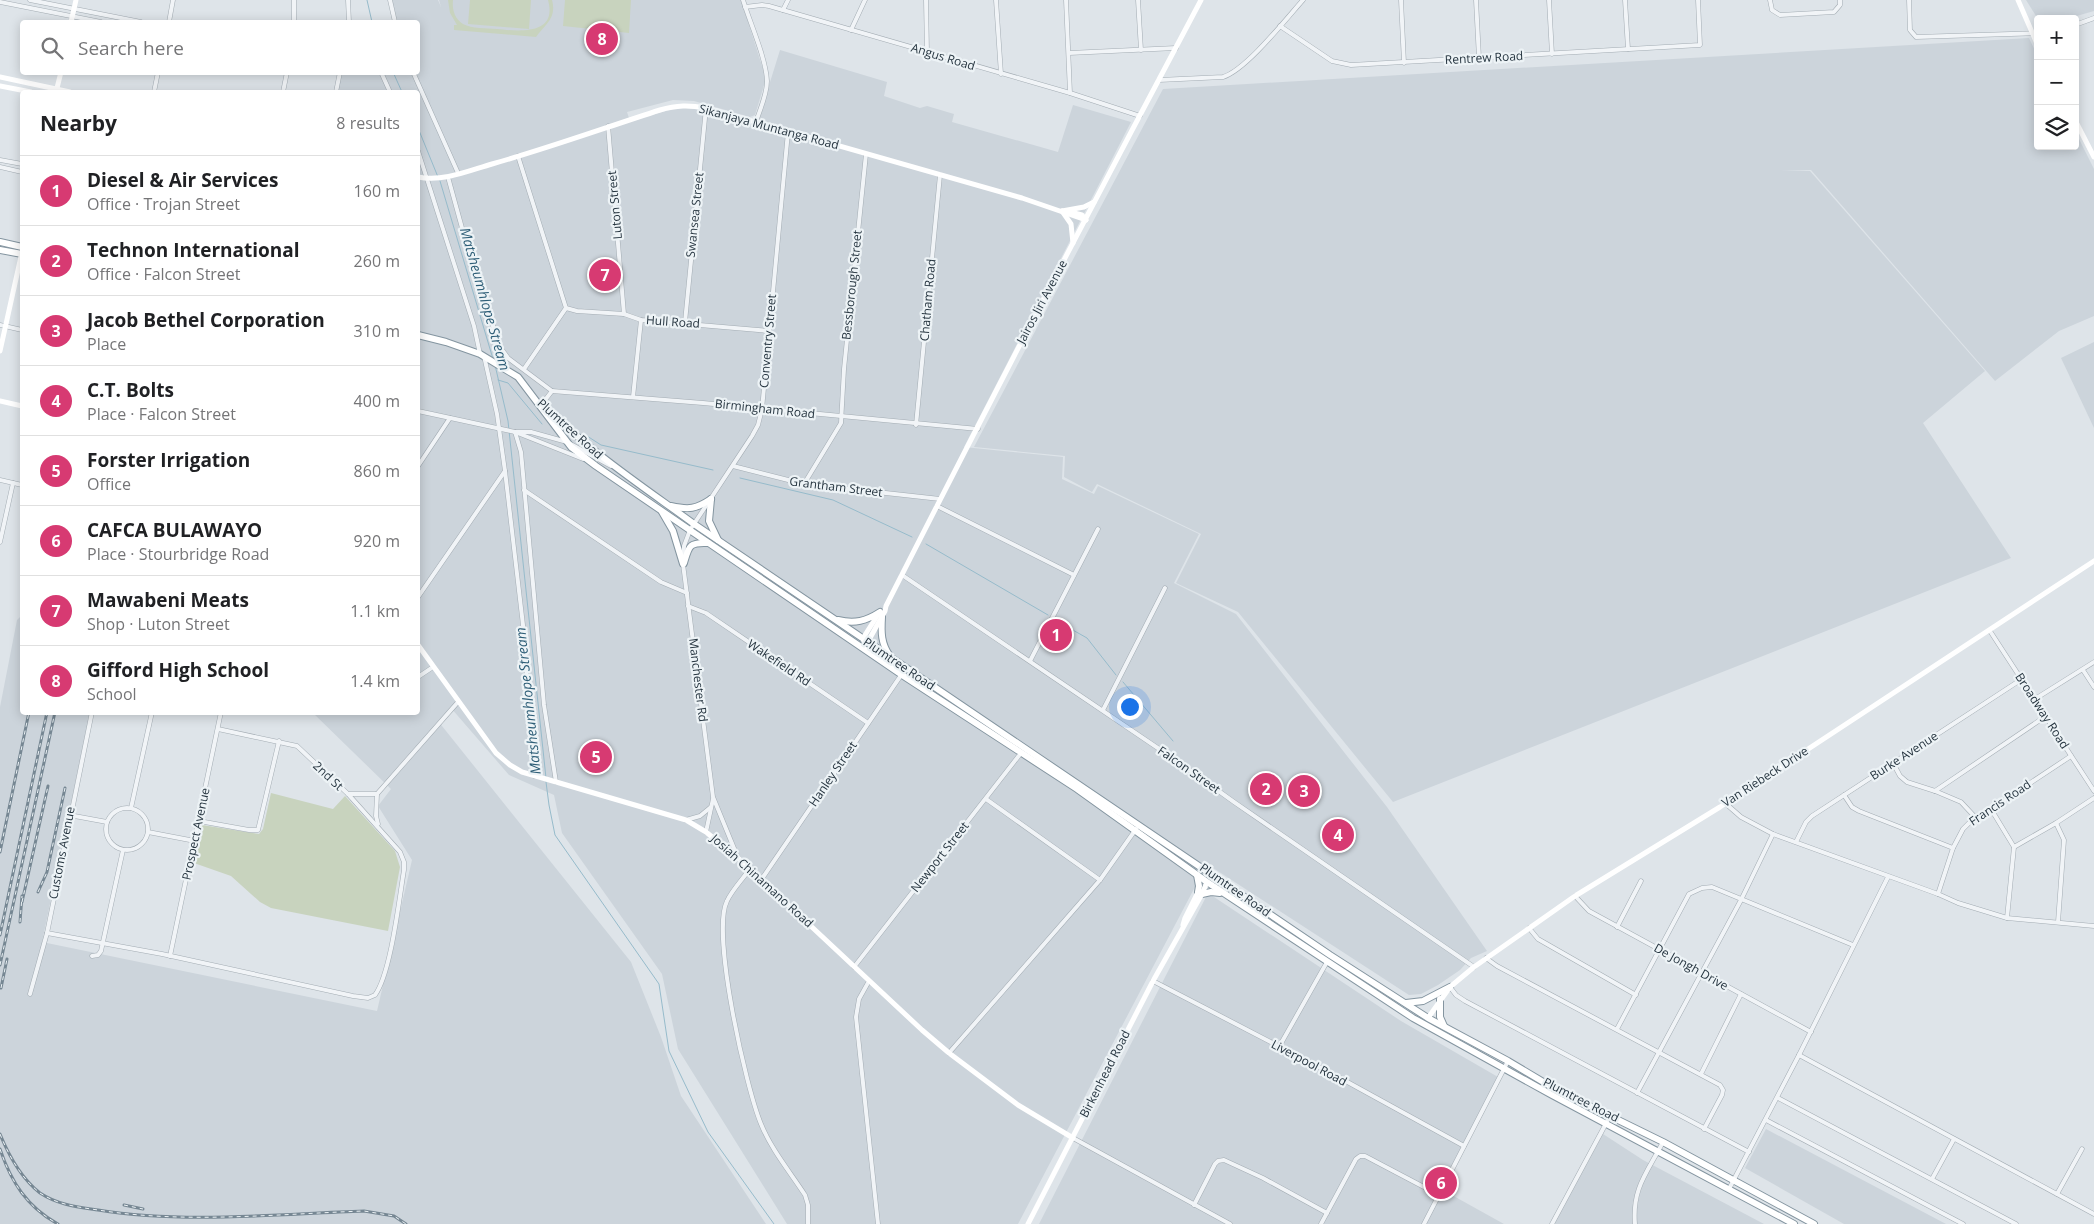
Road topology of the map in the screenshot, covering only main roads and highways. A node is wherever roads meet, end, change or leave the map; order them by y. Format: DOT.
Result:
graph roads {
  1 [pos="0,242"];
  2 [pos="0,250"];
  3 [pos="20,250"];
  4 [pos="20,251"];
  5 [pos="420,336"];
  6 [pos="532,394"];
  7 [pos="668,505"];
  8 [pos="660,509"];
  9 [pos="692,527"];
  10 [pos="719,541"];
  11 [pos="708,543"];
  12 [pos="834,620"];
  13 [pos="851,640"];
  14 [pos="864,640"];
  15 [pos="870,654"];
  16 [pos="893,660"];
  17 [pos="1024,750"];
  18 [pos="1200,866"];
  19 [pos="1197,875"];
  20 [pos="1222,881"];
  21 [pos="1206,882"];
  22 [pos="1224,894"];
  23 [pos="1329,958"];
  24 [pos="1450,987"];
  25 [pos="1440,1000"];
  26 [pos="1404,1003"];
  27 [pos="1413,1018"];
  28 [pos="1428,1018"];
  29 [pos="1444,1026"];
  30 [pos="1437,1032"];
  31 [pos="1794,1224"];
  32 [pos="1814,1224"];
  1 -- 3 [label="highway"];
  2 -- 4 [label="highway"];
  5 -- 6 [label="highway"];
  6 -- 7 [label="highway, Plumtree Road"];
  6 -- 8 [label="highway, Plumtree Road"];
  7 -- 9 [label="highway, Plumtree Road"];
  7 -- 10 [label="highway"];
  8 -- 9 [label="highway, Plumtree Road"];
  8 -- 11 [label="highway"];
  9 -- 10 [label="highway, Plumtree Road"];
  9 -- 11 [label="highway, Plumtree Road"];
  10 -- 12 [label="highway, Plumtree Road"];
  11 -- 13 [label="highway, Plumtree Road"];
  12 -- 14 [label="highway, Plumtree Road"];
  12 -- 16 [label="highway"];
  13 -- 14 [label="highway"];
  13 -- 15 [label="highway, Plumtree Road"];
  14 -- 15 [label="highway"];
  14 -- 16 [label="highway, Plumtree Road"];
  15 -- 17 [label="highway, Plumtree Road"];
  16 -- 17 [label="highway, Plumtree Road"];
  17 -- 18 [label="highway, Plumtree Road"];
  17 -- 19 [label="highway, Plumtree Road"];
  18 -- 20 [label="highway, Plumtree Road"];
  18 -- 21 [label="highway"];
  19 -- 21 [label="highway, Plumtree Road"];
  19 -- 22 [label="highway"];
  20 -- 21 [label="highway"];
  20 -- 23 [label="highway, Plumtree Road"];
  21 -- 22 [label="highway, Plumtree Road"];
  22 -- 23 [label="highway, Plumtree Road"];
  23 -- 26 [label="highway, Plumtree Road"];
  23 -- 27 [label="highway, Plumtree Road"];
  24 -- 26 [label="highway"];
  25 -- 29 [label="highway"];
  26 -- 28 [label="highway, Plumtree Road"];
  27 -- 28 [label="highway"];
  27 -- 30 [label="highway, Plumtree Road"];
  28 -- 29 [label="highway, Plumtree Road"];
  28 -- 30 [label="highway"];
  29 -- 32 [label="highway, Plumtree Road"];
  30 -- 31 [label="highway, Plumtree Road"];
}
